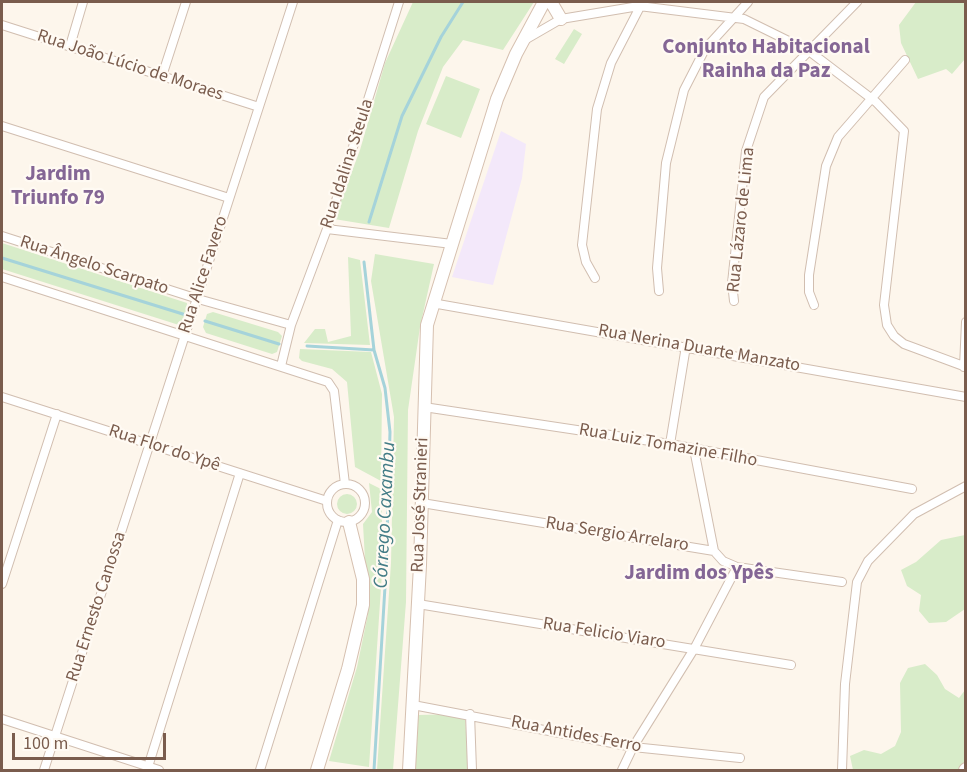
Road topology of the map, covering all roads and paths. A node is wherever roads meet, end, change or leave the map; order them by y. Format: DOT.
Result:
graph roads {
  1 [pos="84,2"];
  2 [pos="186,2"];
  3 [pos="293,2"];
  4 [pos="399,2"];
  5 [pos="544,2"];
  6 [pos="551,2"];
  7 [pos="748,2"];
  8 [pos="857,2"];
  9 [pos="641,4"];
  10 [pos="732,17"];
  11 [pos="561,19"];
  12 [pos="2,25"];
  13 [pos="523,41"];
  14 [pos="70,46"];
  15 [pos="809,51"];
  16 [pos="904,60"];
  17 [pos="162,76"];
  18 [pos="870,97"];
  19 [pos="259,107"];
  20 [pos="2,126"];
  21 [pos="229,198"];
  22 [pos="327,229"];
  23 [pos="2,236"];
  24 [pos="452,244"];
  25 [pos="2,277"];
  26 [pos="595,278"];
  27 [pos="659,291"];
  28 [pos="198,299"];
  29 [pos="734,301"];
  30 [pos="432,303"];
  31 [pos="814,305"];
  32 [pos="966,322"];
  33 [pos="291,325"];
  34 [pos="185,336"];
  35 [pos="686,346"];
  36 [pos="281,366"];
  37 [pos="965,367"];
  38 [pos="966,397"];
  39 [pos="2,398"];
  40 [pos="424,407"];
  41 [pos="57,414"];
  42 [pos="150,444"];
  43 [pos="670,444"];
  44 [pos="694,449"];
  45 [pos="240,473"];
  46 [pos="345,484"];
  47 [pos="966,486"];
  48 [pos="912,489"];
  49 [pos="327,501"];
  50 [pos="422,503"];
  51 [pos="343,521"];
  52 [pos="714,551"];
  53 [pos="737,567"];
  54 [pos="842,582"];
  55 [pos="2,584"];
  56 [pos="418,604"];
  57 [pos="694,649"];
  58 [pos="791,665"];
  59 [pos="413,705"];
  60 [pos="470,714"];
  61 [pos="2,719"];
  62 [pos="55,737"];
  63 [pos="633,747"];
  64 [pos="740,758"];
  65 [pos="147,769"];
  66 [pos="44,771"];
  67 [pos="159,771"];
  68 [pos="260,771"];
  69 [pos="317,771"];
  70 [pos="409,771"];
  71 [pos="472,771"];
  72 [pos="621,771"];
  73 [pos="842,771"];
  1 -- 14 [label="street"];
  2 -- 17 [label="street"];
  3 -- 19 [label="street, Rua Alice Favero"];
  4 -- 22 [label="street, Rua Idalina Steula"];
  5 -- 13 [label="street, Rua José Stranieri"];
  6 -- 11 [label="street"];
  7 -- 10 [label="street"];
  8 -- 15 [label="street, Rua Lázaro de Lima"];
  9 -- 10 [label="street"];
  9 -- 11 [label="street"];
  9 -- 26 [label="street"];
  10 -- 15 [label="street"];
  10 -- 27 [label="street"];
  11 -- 13 [label="street"];
  12 -- 14 [label="street, Rua João Lúcio de Moraes"];
  13 -- 24 [label="street, Rua José Stranieri"];
  14 -- 17 [label="street, Rua João Lúcio de Moraes"];
  15 -- 18 [label="street"];
  15 -- 29 [label="street, Rua Lázaro de Lima"];
  16 -- 18 [label="street"];
  17 -- 19 [label="street, Rua João Lúcio de Moraes"];
  18 -- 31 [label="street"];
  18 -- 37 [label="street"];
  19 -- 21 [label="street, Rua Alice Favero"];
  20 -- 21 [label="street"];
  21 -- 28 [label="street, Rua Alice Favero"];
  22 -- 24 [label="street"];
  22 -- 33 [label="street, Rua Idalina Steula"];
  23 -- 28 [label="street, Rua Ângelo Scarpato"];
  24 -- 30 [label="street, Rua José Stranieri"];
  25 -- 34 [label="street"];
  28 -- 33 [label="street, Rua Ângelo Scarpato"];
  28 -- 34 [label="street, Rua Alice Favero"];
  30 -- 35 [label="street, Rua Nerina Duarte Manzato"];
  30 -- 40 [label="street, Rua José Stranieri"];
  32 -- 37 [label="street"];
  33 -- 36 [label="street, Rua Idalina Steula"];
  34 -- 36 [label="street"];
  34 -- 42 [label="street, Rua Alice Favero"];
  35 -- 38 [label="street, Rua Nerina Duarte Manzato"];
  35 -- 43 [label="street"];
  36 -- 46 [label="street"];
  39 -- 41 [label="street, Rua Flor do Ypê"];
  40 -- 43 [label="street, Rua Luiz Tomazine Filho"];
  40 -- 50 [label="street, Rua José Stranieri"];
  41 -- 42 [label="street, Rua Flor do Ypê"];
  41 -- 55 [label="street"];
  42 -- 45 [label="street, Rua Flor do Ypê"];
  42 -- 62 [label="street, Rua Ernesto Canossa"];
  43 -- 44 [label="street, Rua Luiz Tomazine Filho"];
  44 -- 48 [label="street, Rua Luiz Tomazine Filho"];
  44 -- 52 [label="street"];
  45 -- 49 [label="street, Rua Flor do Ypê"];
  45 -- 65 [label="street"];
  46 -- 49 [label="street"];
  46 -- 51 [label="street"];
  47 -- 73 [label="street"];
  49 -- 51 [label="street"];
  50 -- 52 [label="street, Rua Sergio Arrelaro"];
  50 -- 56 [label="street, Rua José Stranieri"];
  51 -- 68 [label="street"];
  51 -- 69 [label="street"];
  52 -- 53 [label="street, Rua Sergio Arrelaro"];
  53 -- 54 [label="street, Rua Sergio Arrelaro"];
  53 -- 57 [label="street"];
  56 -- 57 [label="street, Rua Felicio Viaro"];
  56 -- 59 [label="street, Rua José Stranieri"];
  57 -- 58 [label="street, Rua Felicio Viaro"];
  57 -- 63 [label="street"];
  59 -- 60 [label="street, Rua Antides Ferro"];
  59 -- 70 [label="street, Rua José Stranieri"];
  60 -- 63 [label="street, Rua Antides Ferro"];
  60 -- 71 [label="street"];
  61 -- 62 [label="street"];
  62 -- 65 [label="street"];
  62 -- 66 [label="street, Rua Ernesto Canossa"];
  63 -- 64 [label="street, Rua Antides Ferro"];
  63 -- 72 [label="street"];
  65 -- 67 [label="street"];
}
